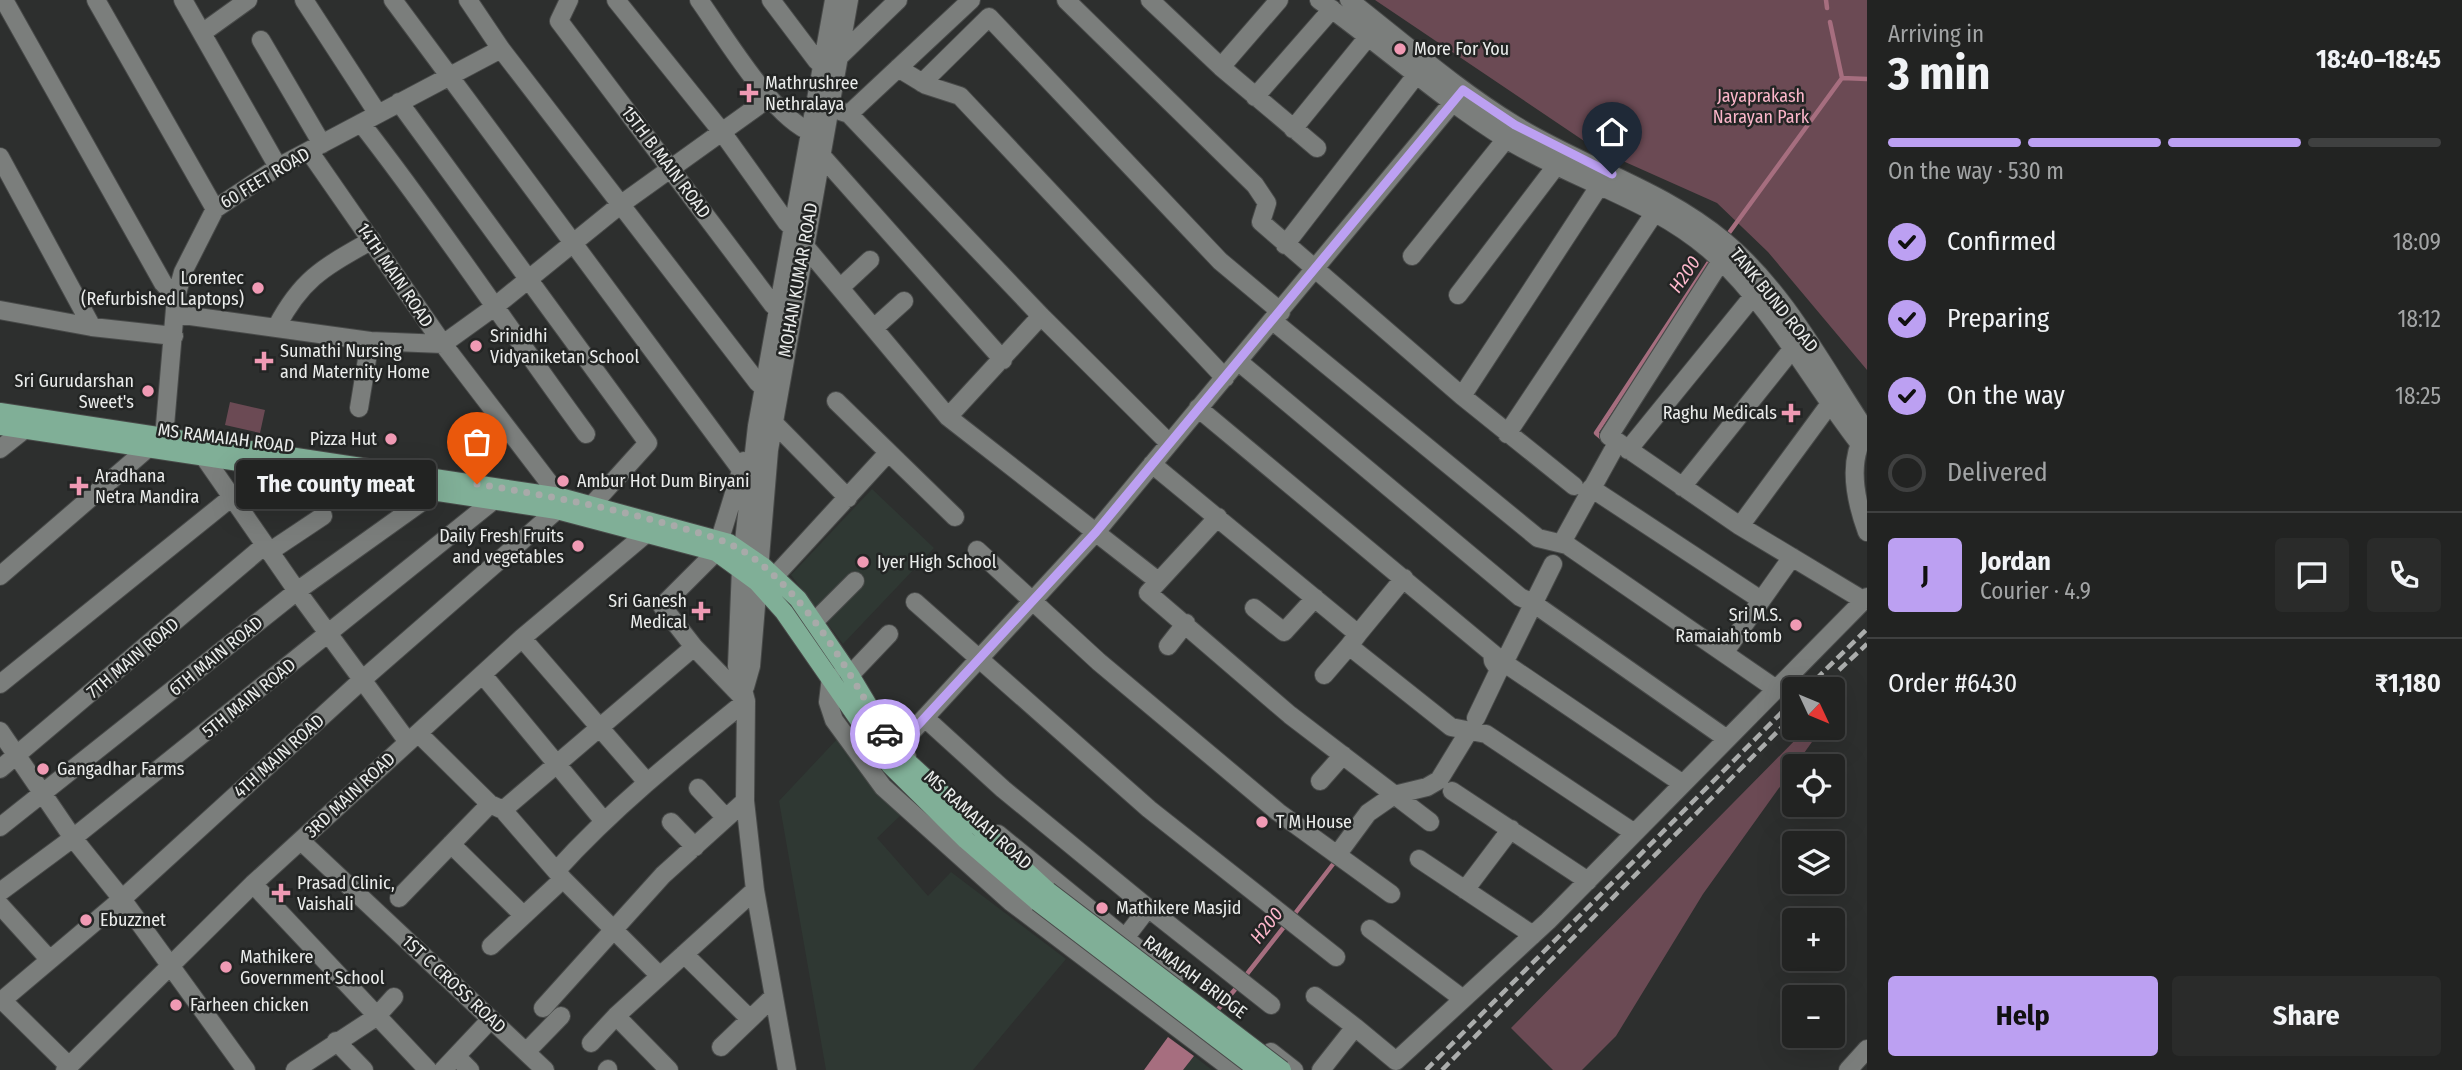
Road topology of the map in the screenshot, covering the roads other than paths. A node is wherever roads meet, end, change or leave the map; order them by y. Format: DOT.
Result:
graph roads {
  1 [pos="4,0"];
  2 [pos="96,0"];
  3 [pos="183,0"];
  4 [pos="248,0"];
  5 [pos="304,0"];
  6 [pos="393,0"];
  7 [pos="569,0"];
  8 [pos="616,0"];
  9 [pos="699,0"];
  10 [pos="771,0"];
  11 [pos="828,0"];
  12 [pos="834,0"];
  13 [pos="849,0"];
  14 [pos="898,0"];
  15 [pos="971,0"];
  16 [pos="1066,0"];
  17 [pos="1150,0"];
  18 [pos="1279,0"];
  19 [pos="1349,0"];
  20 [pos="470,1"];
  21 [pos="1325,5"];
  22 [pos="202,33"];
  23 [pos="1368,37"];
  24 [pos="261,40"];
  25 [pos="501,49"];
  26 [pos="840,56"];
  27 [pos="817,61"];
  28 [pos="1221,67"];
  29 [pos="898,68"];
  30 [pos="1416,74"];
  31 [pos="449,76"];
  32 [pos="922,83"];
  33 [pos="1458,96"];
  34 [pos="1255,97"];
  35 [pos="769,98"];
  36 [pos="400,102"];
  37 [pos="818,105"];
  38 [pos="378,114"];
  39 [pos="849,114"];
  40 [pos="361,123"];
  41 [pos="1293,129"];
  42 [pos="722,132"];
  43 [pos="813,133"];
  44 [pos="1506,139"];
  45 [pos="315,147"];
  46 [pos="1317,148"];
  47 [pos="820,154"];
  48 [pos="0,157"];
  49 [pos="1556,166"];
  50 [pos="278,167"];
  51 [pos="672,168"];
  52 [pos="1600,186"];
  53 [pos="620,205"];
  54 [pos="215,209"];
  55 [pos="1656,212"];
  56 [pos="787,223"];
  57 [pos="372,240"];
  58 [pos="573,244"];
  59 [pos="804,244"];
  60 [pos="1285,245"];
  61 [pos="1719,250"];
  62 [pos="1412,256"];
  63 [pos="870,260"];
  64 [pos="1314,270"];
  65 [pos="526,281"];
  66 [pos="840,288"];
  67 [pos="1458,295"];
  68 [pos="1754,295"];
  69 [pos="904,301"];
  70 [pos="176,305"];
  71 [pos="773,305"];
  72 [pos="493,308"];
  73 [pos="0,310"];
  74 [pos="1041,316"];
  75 [pos="1277,316"];
  76 [pos="276,326"];
  77 [pos="92,327"];
  78 [pos="874,328"];
  79 [pos="174,336"];
  80 [pos="370,341"];
  81 [pos="443,344"];
  82 [pos="1794,348"];
  83 [pos="1003,360"];
  84 [pos="1239,362"];
  85 [pos="1225,378"];
  86 [pos="758,383"];
  87 [pos="1462,396"];
  88 [pos="836,401"];
  89 [pos="1829,405"];
  90 [pos="359,408"];
  91 [pos="1198,408"];
  92 [pos="0,412"];
  93 [pos="948,417"];
  94 [pos="774,423"];
  95 [pos="0,426"];
  96 [pos="24,430"];
  97 [pos="586,433"];
  98 [pos="1507,434"];
  99 [pos="1865,434"];
  100 [pos="1170,443"];
  101 [pos="158,445"];
  102 [pos="1623,446"];
  103 [pos="0,449"];
  104 [pos="202,454"];
  105 [pos="887,454"];
  106 [pos="1152,464"];
  107 [pos="743,471"];
  108 [pos="1583,487"];
  109 [pos="1682,487"];
  110 [pos="437,491"];
  111 [pos="232,497"];
  112 [pos="848,498"];
  113 [pos="494,500"];
  114 [pos="558,504"];
  115 [pos="592,505"];
  116 [pos="323,516"];
  117 [pos="955,517"];
  118 [pos="1218,517"];
  119 [pos="1740,526"];
  120 [pos="648,532"];
  121 [pos="1096,532"];
  122 [pos="1867,532"];
  123 [pos="1565,537"];
  124 [pos="718,545"];
  125 [pos="267,549"];
  126 [pos="977,550"];
  127 [pos="1792,557"];
  128 [pos="742,559"];
  129 [pos="758,562"];
  130 [pos="1553,564"];
  131 [pos="0,576"];
  132 [pos="1404,578"];
  133 [pos="855,581"];
  134 [pos="1157,581"];
  135 [pos="767,584"];
  136 [pos="297,592"];
  137 [pos="1315,598"];
  138 [pos="1865,599"];
  139 [pos="1761,600"];
  140 [pos="1033,601"];
  141 [pos="915,602"];
  142 [pos="1533,603"];
  143 [pos="1254,608"];
  144 [pos="815,621"];
  145 [pos="1186,623"];
  146 [pos="330,634"];
  147 [pos="889,634"];
  148 [pos="522,638"];
  149 [pos="1353,640"];
  150 [pos="1168,646"];
  151 [pos="694,647"];
  152 [pos="1724,653"];
  153 [pos="1500,654"];
  154 [pos="979,659"];
  155 [pos="850,675"];
  156 [pos="1324,675"];
  157 [pos="484,676"];
  158 [pos="831,677"];
  159 [pos="362,680"];
  160 [pos="0,684"];
  161 [pos="1776,689"];
  162 [pos="745,694"];
  163 [pos="925,718"];
  164 [pos="1473,724"];
  165 [pos="598,725"];
  166 [pos="0,731"];
  167 [pos="413,737"];
  168 [pos="1727,739"];
  169 [pos="895,750"];
  170 [pos="1343,755"];
  171 [pos="15,757"];
  172 [pos="554,763"];
  173 [pos="0,769"];
  174 [pos="646,781"];
  175 [pos="1320,781"];
  176 [pos="1683,784"];
  177 [pos="698,788"];
  178 [pos="1452,790"];
  179 [pos="42,794"];
  180 [pos="1394,794"];
  181 [pos="745,801"];
  182 [pos="496,807"];
  183 [pos="726,818"];
  184 [pos="603,820"];
  185 [pos="671,822"];
  186 [pos="1430,822"];
  187 [pos="0,827"];
  188 [pos="1511,829"];
  189 [pos="1633,832"];
  190 [pos="73,838"];
  191 [pos="301,841"];
  192 [pos="451,844"];
  193 [pos="695,847"];
  194 [pos="1337,855"];
  195 [pos="1419,859"];
  196 [pos="560,875"];
  197 [pos="1588,881"];
  198 [pos="253,884"];
  199 [pos="755,890"];
  200 [pos="1465,890"];
  201 [pos="0,892"];
  202 [pos="1391,894"];
  203 [pos="1072,895"];
  204 [pos="1043,896"];
  205 [pos="399,898"];
  206 [pos="122,899"];
  207 [pos="0,905"];
  208 [pos="1148,908"];
  209 [pos="523,915"];
  210 [pos="1046,928"];
  211 [pos="613,929"];
  212 [pos="1370,929"];
  213 [pos="1533,935"];
  214 [pos="1125,938"];
  215 [pos="492,946"];
  216 [pos="684,954"];
  217 [pos="1336,957"];
  218 [pos="49,959"];
  219 [pos="170,967"];
  220 [pos="660,976"];
  221 [pos="1315,996"];
  222 [pos="394,997"];
  223 [pos="772,998"];
  224 [pos="1463,999"];
  225 [pos="1,1001"];
  226 [pos="1271,1005"];
  227 [pos="543,1008"];
  228 [pos="561,1016"];
  229 [pos="616,1016"];
  230 [pos="376,1017"];
  231 [pos="491,1019"];
  232 [pos="750,1019"];
  233 [pos="1355,1027"];
  234 [pos="336,1041"];
  235 [pos="592,1043"];
  236 [pos="721,1047"];
  237 [pos="1867,1049"];
  238 [pos="526,1052"];
  239 [pos="456,1056"];
  240 [pos="1278,1062"];
  241 [pos="67,1068"];
  242 [pos="245,1069"];
  243 [pos="295,1070"];
  244 [pos="364,1070"];
  245 [pos="428,1070"];
  246 [pos="443,1070"];
  247 [pos="470,1070"];
  248 [pos="545,1070"];
  249 [pos="669,1070"];
  250 [pos="787,1070"];
  251 [pos="1233,1070"];
  252 [pos="1260,1070"];
  253 [pos="1294,1070"];
  254 [pos="1321,1070"];
  255 [pos="1849,1070"];
  1 -- 70 [label="street"];
  2 -- 54 [label="street"];
  3 -- 22 [label="street"];
  4 -- 22 [label="street"];
  5 -- 38 [label="street"];
  6 -- 31 [label="street"];
  7 -- 51 [label="street, 15TH B MAIN ROAD"];
  8 -- 42 [label="street"];
  9 -- 35 [label="street"];
  10 -- 27 [label="street"];
  11 -- 27 [label="street"];
  12 -- 37 [label="street"];
  13 -- 26 [label="street"];
  14 -- 26 [label="street"];
  15 -- 29 [label="street"];
  16 -- 60 [label="street"];
  17 -- 28 [label="street"];
  18 -- 28 [label="street"];
  19 -- 33 [label="street, TANK BUND ROAD"];
  20 -- 25 [label="street"];
  21 -- 23 [label="street"];
  21 -- 34 [label="street"];
  22 -- 50 [label="street"];
  23 -- 30 [label="street"];
  23 -- 41 [label="street"];
  24 -- 45 [label="street, 14TH MAIN ROAD"];
  25 -- 31 [label="street, 60 FEET ROAD"];
  25 -- 53 [label="street"];
  26 -- 37 [label="street"];
  27 -- 37 [label="street"];
  28 -- 34 [label="street"];
  29 -- 32 [label="street"];
  29 -- 39 [label="street"];
  30 -- 33 [label="street"];
  30 -- 60 [label="street"];
  31 -- 36 [label="street, 60 FEET ROAD"];
  31 -- 58 [label="street"];
  32 -- 75 [label="street"];
  32 -- 85 [label="street"];
  33 -- 44 [label="street"];
  33 -- 61 [label="street, TANK BUND ROAD"];
  33 -- 64 [label="street"];
  34 -- 41 [label="street"];
  35 -- 42 [label="street"];
  35 -- 43 [label="street"];
  36 -- 38 [label="street, 60 FEET ROAD"];
  36 -- 65 [label="street"];
  37 -- 39 [label="street"];
  37 -- 43 [label="street"];
  38 -- 40 [label="street, 60 FEET ROAD"];
  39 -- 74 [label="street"];
  40 -- 45 [label="street, 60 FEET ROAD"];
  40 -- 72 [label="street"];
  41 -- 46 [label="street"];
  42 -- 51 [label="street"];
  42 -- 56 [label="street"];
  43 -- 47 [label="street, MOHAN KUMAR ROAD"];
  43 -- 56 [label="street"];
  43 -- 128 [label="street"];
  44 -- 49 [label="street"];
  44 -- 62 [label="street"];
  45 -- 50 [label="street, 60 FEET ROAD"];
  45 -- 57 [label="street, 14TH MAIN ROAD"];
  47 -- 59 [label="street, MOHAN KUMAR ROAD"];
  47 -- 83 [label="street"];
  48 -- 77 [label="street"];
  49 -- 52 [label="street"];
  49 -- 67 [label="street"];
  50 -- 54 [label="street, 60 FEET ROAD"];
  51 -- 53 [label="street"];
  51 -- 71 [label="street, 15TH B MAIN ROAD"];
  52 -- 55 [label="street"];
  52 -- 87 [label="street"];
  53 -- 58 [label="street"];
  53 -- 86 [label="street"];
  54 -- 70 [label="street, 60 FEET ROAD"];
  55 -- 61 [label="street"];
  55 -- 98 [label="street"];
  56 -- 71 [label="street"];
  57 -- 76 [label="street"];
  57 -- 81 [label="street, 14TH MAIN ROAD"];
  58 -- 65 [label="street"];
  58 -- 107 [label="street"];
  59 -- 66 [label="street"];
  59 -- 94 [label="street, MOHAN KUMAR ROAD"];
  60 -- 64 [label="street"];
  61 -- 68 [label="street"];
  61 -- 99 [label="street, TANK BUND ROAD"];
  61 -- 102 [label="street"];
  63 -- 66 [label="street"];
  64 -- 75 [label="street"];
  64 -- 87 [label="street"];
  65 -- 72 [label="street"];
  65 -- 115 [label="street"];
  66 -- 78 [label="street"];
  68 -- 82 [label="street"];
  68 -- 102 [label="street"];
  69 -- 78 [label="street"];
  70 -- 76 [label="street"];
  70 -- 79 [label="street, 60 FEET ROAD"];
  71 -- 86 [label="street"];
  72 -- 81 [label="street"];
  72 -- 97 [label="street"];
  73 -- 77 [label="street"];
  74 -- 83 [label="street"];
  74 -- 100 [label="street"];
  75 -- 84 [label="street"];
  75 -- 152 [label="street"];
  76 -- 80 [label="street"];
  77 -- 79 [label="street"];
  78 -- 93 [label="street"];
  79 -- 101 [label="street, 60 FEET ROAD"];
  80 -- 81 [label="street"];
  80 -- 90 [label="street"];
  81 -- 114 [label="street, 14TH MAIN ROAD"];
  82 -- 89 [label="street"];
  82 -- 109 [label="street"];
  83 -- 93 [label="street"];
  84 -- 85 [label="street"];
  84 -- 142 [label="street"];
  85 -- 91 [label="street"];
  86 -- 107 [label="street"];
  87 -- 98 [label="street"];
  88 -- 105 [label="street"];
  89 -- 99 [label="street"];
  89 -- 119 [label="street"];
  91 -- 100 [label="street"];
  91 -- 132 [label="street"];
  92 -- 101 [label="main road, MS RAMAIAH ROAD"];
  93 -- 121 [label="street"];
  94 -- 112 [label="street"];
  94 -- 129 [label="street, MOHAN KUMAR ROAD"];
  95 -- 96 [label="main road, MS RAMAIAH ROAD"];
  96 -- 101 [label="main road, MS RAMAIAH ROAD"];
  96 -- 103 [label="street"];
  98 -- 108 [label="street"];
  99 -- 122 [label="street"];
  100 -- 106 [label="street"];
  101 -- 104 [label="main road, MS RAMAIAH ROAD"];
  101 -- 114 [label="main road, MS RAMAIAH ROAD"];
  101 -- 131 [label="street"];
  102 -- 108 [label="street"];
  102 -- 109 [label="street"];
  104 -- 110 [label="main road, MS RAMAIAH ROAD"];
  104 -- 111 [label="street"];
  105 -- 112 [label="street"];
  105 -- 117 [label="street"];
  106 -- 118 [label="street"];
  106 -- 121 [label="street"];
  107 -- 124 [label="street"];
  108 -- 123 [label="street"];
  108 -- 139 [label="street"];
  109 -- 119 [label="street"];
  110 -- 113 [label="main road, MS RAMAIAH ROAD"];
  110 -- 136 [label="street, 6TH MAIN ROAD"];
  111 -- 125 [label="street"];
  111 -- 160 [label="street"];
  112 -- 135 [label="street"];
  113 -- 114 [label="main road, MS RAMAIAH ROAD"];
  113 -- 146 [label="street, 5TH MAIN ROAD"];
  114 -- 115 [label="main road, MS RAMAIAH ROAD"];
  114 -- 120 [label="main road, MS RAMAIAH ROAD"];
  114 -- 159 [label="street, 4TH MAIN ROAD"];
  115 -- 124 [label="main road, MS RAMAIAH ROAD"];
  116 -- 125 [label="street, 7TH MAIN ROAD"];
  118 -- 134 [label="street"];
  118 -- 137 [label="street"];
  119 -- 127 [label="street"];
  120 -- 124 [label="main road, MS RAMAIAH ROAD"];
  120 -- 148 [label="street, 3RD MAIN ROAD"];
  121 -- 134 [label="street"];
  121 -- 140 [label="street"];
  124 -- 128 [label="main road, MS RAMAIAH ROAD"];
  124 -- 151 [label="street"];
  125 -- 136 [label="street"];
  125 -- 171 [label="street, 7TH MAIN ROAD"];
  126 -- 140 [label="street"];
  127 -- 138 [label="street"];
  127 -- 139 [label="street"];
  128 -- 129 [label="main road, MS RAMAIAH ROAD"];
  128 -- 135 [label="main road, MS RAMAIAH ROAD"];
  128 -- 162 [label="street"];
  129 -- 135 [label="street, MOHAN KUMAR ROAD"];
  130 -- 142 [label="street"];
  132 -- 149 [label="street"];
  132 -- 153 [label="street"];
  133 -- 144 [label="street"];
  134 -- 145 [label="street"];
  135 -- 144 [label="main road, MS RAMAIAH ROAD"];
  135 -- 158 [label="main road, MS RAMAIAH ROAD"];
  135 -- 162 [label="street, MOHAN KUMAR ROAD"];
  136 -- 146 [label="street"];
  136 -- 179 [label="street, 6TH MAIN ROAD"];
  137 -- 143 [label="street"];
  137 -- 149 [label="street"];
  138 -- 161 [label="street"];
  139 -- 152 [label="street"];
  140 -- 154 [label="street"];
  140 -- 194 [label="street"];
  141 -- 154 [label="street"];
  142 -- 153 [label="street"];
  142 -- 168 [label="street"];
  144 -- 155 [label="main road, MS RAMAIAH ROAD"];
  145 -- 150 [label="street"];
  145 -- 170 [label="street"];
  146 -- 159 [label="street"];
  146 -- 190 [label="street, 5TH MAIN ROAD"];
  147 -- 155 [label="street"];
  148 -- 157 [label="street, 3RD MAIN ROAD"];
  148 -- 165 [label="street"];
  149 -- 156 [label="street"];
  149 -- 164 [label="street"];
  151 -- 162 [label="street"];
  151 -- 165 [label="street"];
  152 -- 161 [label="street"];
  153 -- 164 [label="street"];
  153 -- 176 [label="street"];
  154 -- 163 [label="street"];
  154 -- 217 [label="street"];
  155 -- 169 [label="main road, MS RAMAIAH ROAD"];
  157 -- 167 [label="street, 3RD MAIN ROAD"];
  157 -- 172 [label="street"];
  158 -- 204 [label="main road, MS RAMAIAH ROAD"];
  158 -- 210 [label="street"];
  159 -- 167 [label="street"];
  159 -- 206 [label="street, 4TH MAIN ROAD"];
  161 -- 168 [label="street"];
  162 -- 174 [label="street"];
  162 -- 181 [label="street"];
  163 -- 169 [label="street"];
  163 -- 208 [label="street"];
  164 -- 180 [label="street"];
  164 -- 189 [label="street"];
  165 -- 172 [label="street"];
  165 -- 174 [label="street"];
  166 -- 171 [label="street"];
  167 -- 182 [label="street"];
  167 -- 191 [label="street, 3RD MAIN ROAD"];
  168 -- 176 [label="street"];
  169 -- 203 [label="street, MS RAMAIAH ROAD"];
  169 -- 204 [label="main road, MS RAMAIAH ROAD"];
  170 -- 175 [label="street"];
  170 -- 180 [label="street"];
  171 -- 173 [label="street, 7TH MAIN ROAD"];
  171 -- 179 [label="street"];
  172 -- 182 [label="street"];
  172 -- 184 [label="street"];
  174 -- 184 [label="street"];
  176 -- 189 [label="street"];
  177 -- 183 [label="street"];
  178 -- 188 [label="street"];
  179 -- 187 [label="street, 6TH MAIN ROAD"];
  179 -- 190 [label="street"];
  180 -- 186 [label="street"];
  180 -- 194 [label="street"];
  181 -- 183 [label="street"];
  181 -- 199 [label="street"];
  182 -- 192 [label="street"];
  182 -- 196 [label="street"];
  183 -- 193 [label="street"];
  184 -- 196 [label="street"];
  185 -- 193 [label="street"];
  188 -- 197 [label="street"];
  188 -- 200 [label="street"];
  189 -- 197 [label="street"];
  190 -- 201 [label="street, 5TH MAIN ROAD"];
  190 -- 206 [label="street"];
  191 -- 198 [label="street, 3RD MAIN ROAD"];
  191 -- 231 [label="street, 1ST C CROSS ROAD"];
  192 -- 205 [label="street"];
  192 -- 209 [label="street"];
  193 -- 211 [label="street"];
  194 -- 202 [label="street"];
  195 -- 200 [label="street"];
  196 -- 209 [label="street"];
  196 -- 211 [label="street"];
  197 -- 213 [label="street"];
  198 -- 219 [label="street, 3RD MAIN ROAD"];
  198 -- 230 [label="street"];
  199 -- 216 [label="street"];
  199 -- 223 [label="street"];
  200 -- 213 [label="street"];
  203 -- 210 [label="street"];
  203 -- 214 [label="street, MS RAMAIAH ROAD"];
  204 -- 240 [label="main road, RAMAIAH BRIDGE, bridge"];
  204 -- 252 [label="main road, RAMAIAH BRIDGE, bridge"];
  206 -- 218 [label="street, 4TH MAIN ROAD"];
  206 -- 219 [label="street"];
  207 -- 218 [label="street"];
  208 -- 214 [label="street"];
  208 -- 226 [label="street"];
  209 -- 215 [label="street"];
  210 -- 251 [label="street"];
  211 -- 220 [label="street"];
  211 -- 227 [label="street"];
  212 -- 224 [label="street"];
  213 -- 224 [label="street"];
  214 -- 240 [label="street, MS RAMAIAH ROAD"];
  216 -- 220 [label="street"];
  216 -- 232 [label="street"];
  218 -- 225 [label="street, 4TH MAIN ROAD"];
  219 -- 241 [label="street, 3RD MAIN ROAD"];
  219 -- 242 [label="street"];
  220 -- 229 [label="street"];
  221 -- 233 [label="street"];
  222 -- 230 [label="street"];
  223 -- 232 [label="street"];
  223 -- 250 [label="street"];
  224 -- 233 [label="street"];
  225 -- 241 [label="street"];
  228 -- 238 [label="street"];
  229 -- 235 [label="street"];
  229 -- 249 [label="street"];
  230 -- 234 [label="street"];
  230 -- 245 [label="street"];
  231 -- 238 [label="street, 1ST C CROSS ROAD"];
  231 -- 239 [label="street"];
  232 -- 236 [label="street"];
  233 -- 254 [label="street"];
  234 -- 243 [label="street"];
  234 -- 244 [label="street"];
  237 -- 255 [label="street"];
  238 -- 248 [label="street, 1ST C CROSS ROAD"];
  239 -- 246 [label="street"];
  239 -- 247 [label="street"];
  240 -- 252 [label="street"];
  240 -- 253 [label="street, MS RAMAIAH ROAD"];
}
